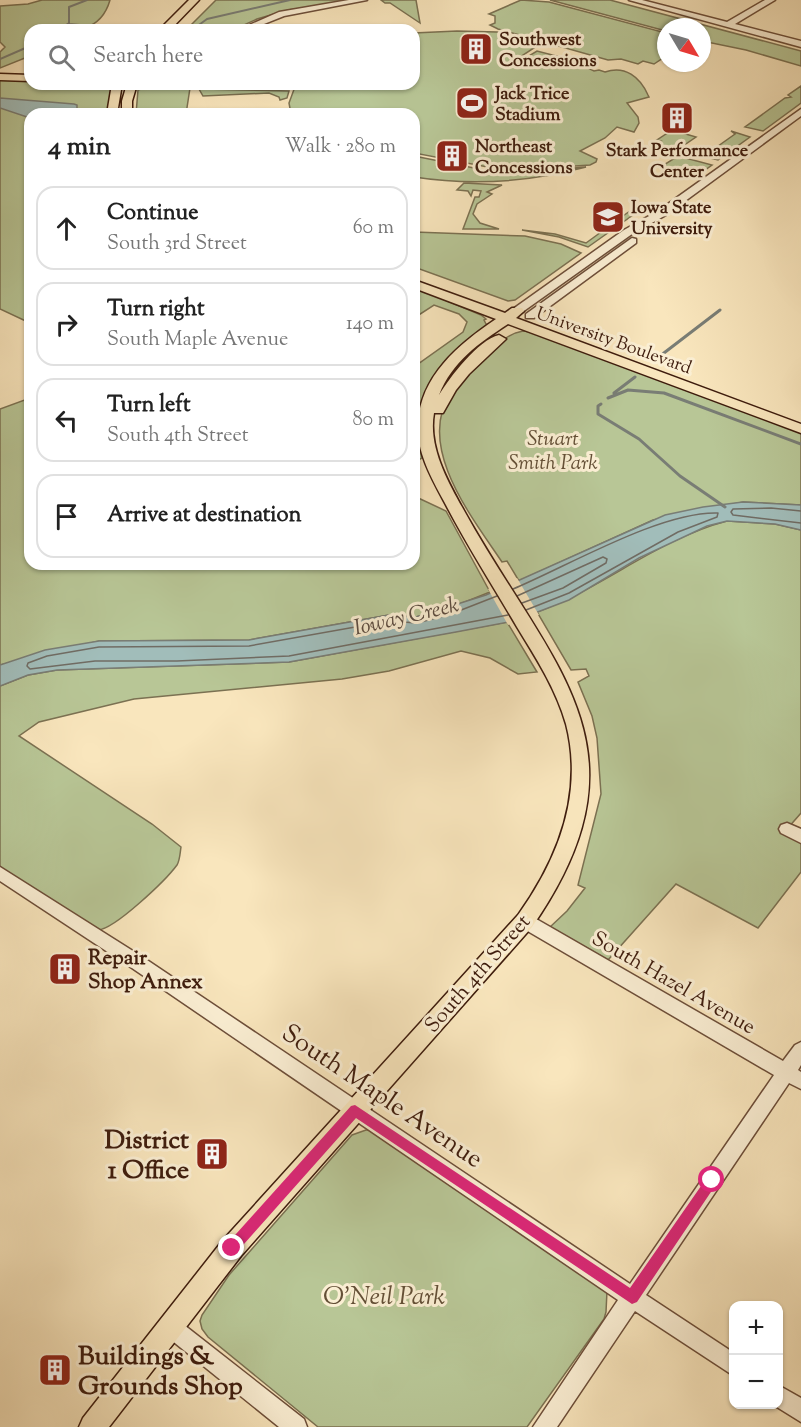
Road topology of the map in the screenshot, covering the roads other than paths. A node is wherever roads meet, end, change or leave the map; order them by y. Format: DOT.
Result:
graph roads {
  1 [pos="194,0"];
  2 [pos="207,0"];
  3 [pos="363,0"];
  4 [pos="633,0"];
  5 [pos="771,0"];
  6 [pos="170,24"];
  7 [pos="184,24"];
  8 [pos="257,24"];
  9 [pos="728,25"];
  10 [pos="801,44"];
  11 [pos="0,77"];
  12 [pos="24,78"];
  13 [pos="116,90"];
  14 [pos="130,90"];
  15 [pos="113,108"];
  16 [pos="127,108"];
  17 [pos="800,113"];
  18 [pos="420,276"];
  19 [pos="420,286"];
  20 [pos="518,318"];
  21 [pos="801,417"];
  22 [pos="801,429"];
  23 [pos="0,873"];
  24 [pos="525,921"];
  25 [pos="801,1050"];
  26 [pos="794,1077"];
  27 [pos="355,1110"];
  28 [pos="632,1297"];
  29 [pos="172,1328"];
  30 [pos="729,1363"];
  31 [pos="783,1399"];
  32 [pos="801,1411"];
  33 [pos="92,1427"];
  34 [pos="296,1427"];
  35 [pos="544,1427"];
  1 -- 6 [label="main road"];
  2 -- 7 [label="main road"];
  3 -- 8 [label="street"];
  4 -- 9 [label="street"];
  5 -- 9 [label="street"];
  9 -- 10 [label="street"];
  11 -- 12 [label="main road"];
  13 -- 15 [label="main road"];
  14 -- 16 [label="main road"];
  17 -- 20 [label="street"];
  18 -- 20 [label="main road, University Boulevard"];
  19 -- 20 [label="main road, University Boulevard"];
  20 -- 21 [label="main road, University Boulevard"];
  20 -- 22 [label="main road, University Boulevard"];
  20 -- 24 [label="main road, South 4th Street"];
  23 -- 27 [label="street, South Maple Avenue"];
  24 -- 26 [label="street, South Hazel Avenue"];
  24 -- 27 [label="main road, South 4th Street"];
  25 -- 26 [label="street"];
  26 -- 28 [label="street"];
  27 -- 28 [label="street, South Maple Avenue"];
  27 -- 29 [label="main road, South 4th Street"];
  28 -- 30 [label="street, South Maple Avenue"];
  28 -- 35 [label="street"];
  29 -- 33 [label="main road, South 4th Street"];
  29 -- 34 [label="street"];
  31 -- 32 [label="street"];
}
